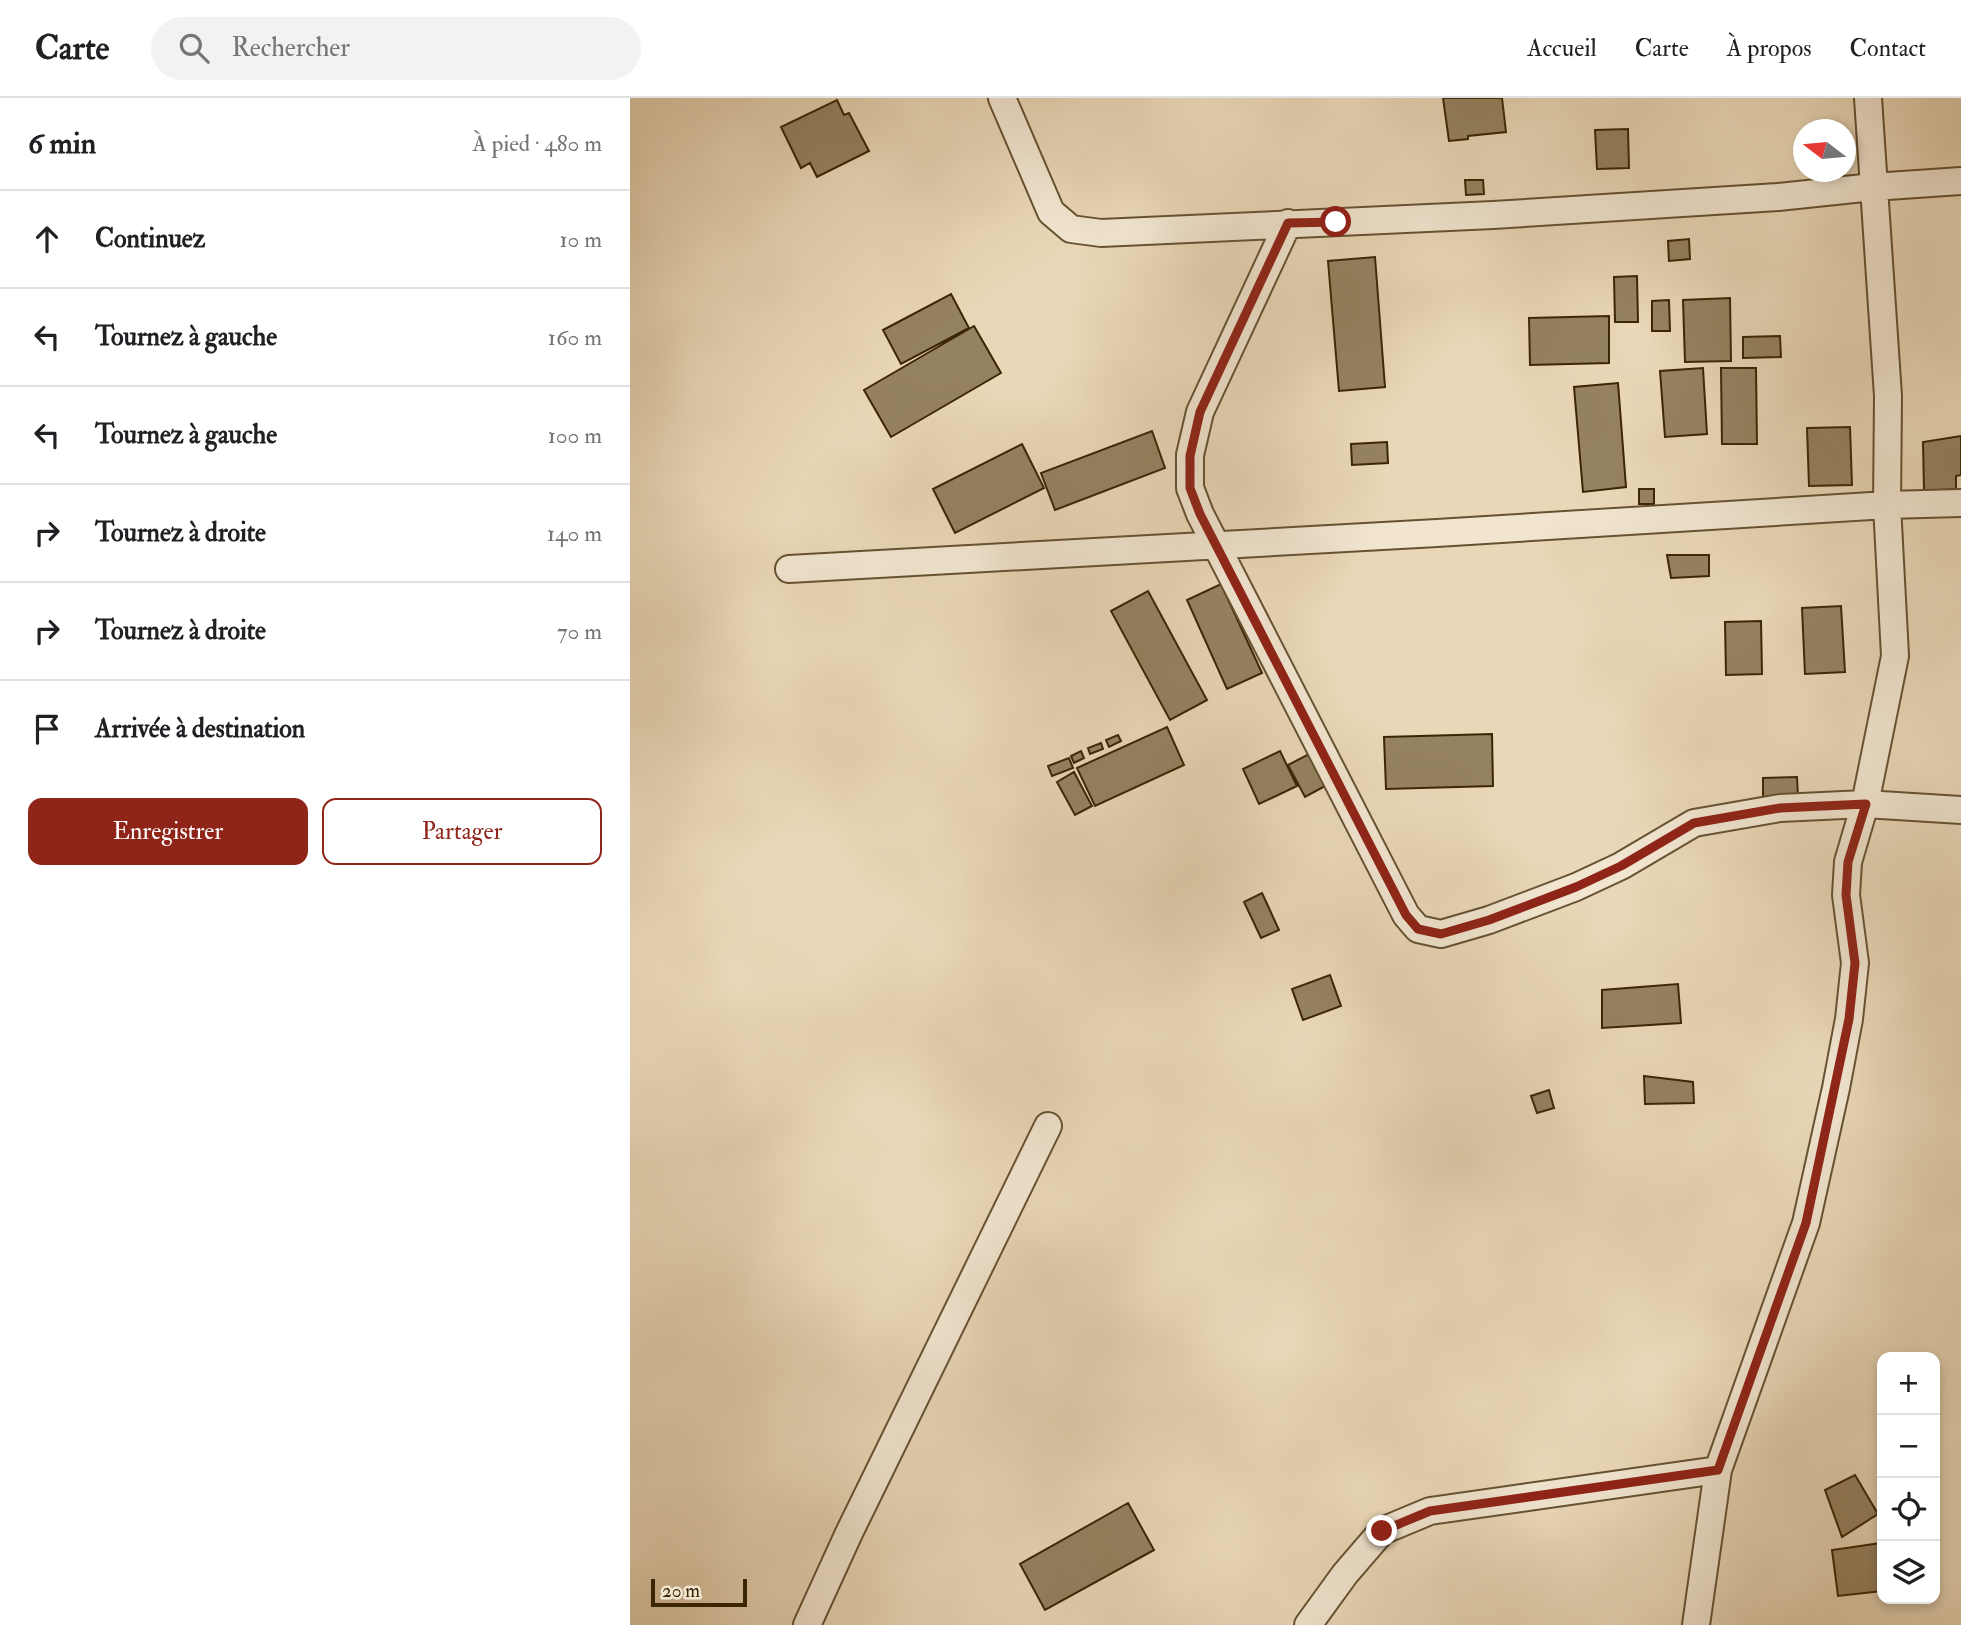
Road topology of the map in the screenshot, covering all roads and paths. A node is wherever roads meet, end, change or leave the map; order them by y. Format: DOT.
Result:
graph roads {
  1 [pos="1002,98"];
  2 [pos="1868,98"];
  3 [pos="1961,181"];
  4 [pos="1873,187"];
  5 [pos="1288,223"];
  6 [pos="1961,503"];
  7 [pos="1887,505"];
  8 [pos="1216,545"];
  9 [pos="789,569"];
  10 [pos="1866,804"];
  11 [pos="1961,810"];
  12 [pos="1048,1126"];
  13 [pos="1718,1470"];
  14 [pos="807,1625"];
  15 [pos="1308,1625"];
  16 [pos="1696,1625"];
  1 -- 5 [label="street"];
  2 -- 4 [label="street"];
  3 -- 4 [label="street"];
  4 -- 5 [label="street"];
  4 -- 7 [label="street"];
  5 -- 8 [label="street"];
  6 -- 7 [label="street"];
  7 -- 8 [label="street"];
  7 -- 10 [label="street"];
  8 -- 9 [label="street"];
  8 -- 10 [label="street"];
  10 -- 11 [label="street"];
  10 -- 13 [label="street"];
  12 -- 14 [label="street"];
  13 -- 15 [label="street"];
  13 -- 16 [label="street"];
}
